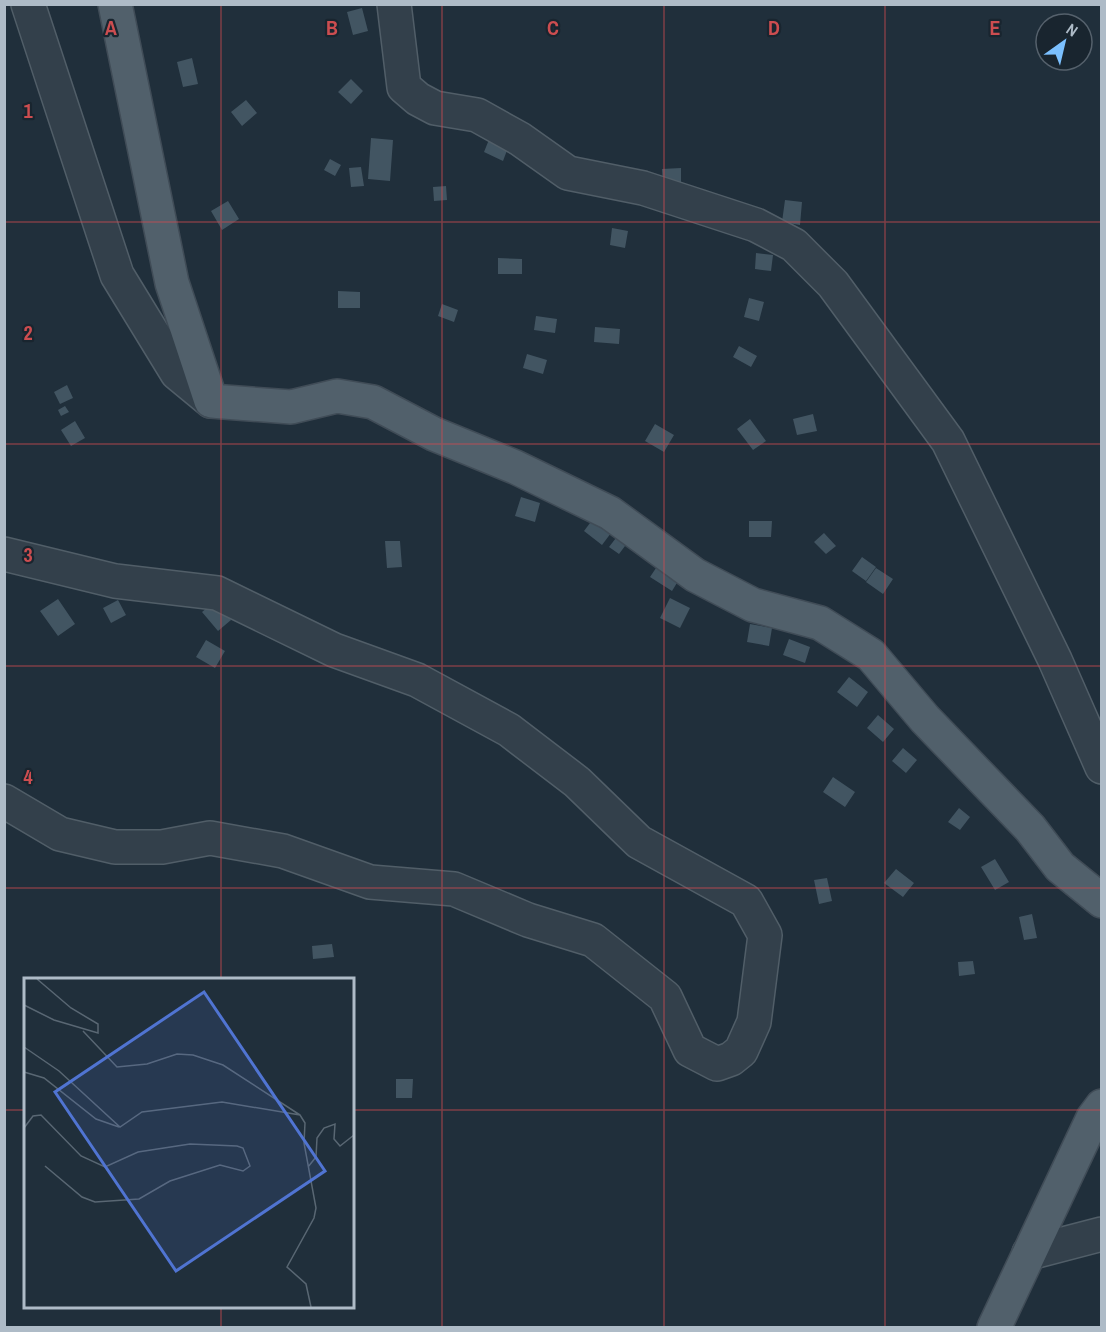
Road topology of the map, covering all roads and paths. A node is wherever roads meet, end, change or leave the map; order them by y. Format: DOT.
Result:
graph roads {
  1 [pos="28,4"];
  2 [pos="115,4"];
  3 [pos="394,4"];
  4 [pos="211,401"];
  5 [pos="4,554"];
  6 [pos="1101,766"];
  7 [pos="4,801"];
  8 [pos="1101,901"];
  9 [pos="1101,1106"];
  10 [pos="1101,1234"];
  11 [pos="1029,1253"];
  12 [pos="994,1328"];
  1 -- 4 [label="street"];
  2 -- 4 [label="main road"];
  3 -- 6 [label="street"];
  4 -- 8 [label="main road"];
  5 -- 7 [label="street"];
  9 -- 11 [label="main road"];
  10 -- 11 [label="street"];
  11 -- 12 [label="main road"];
}
